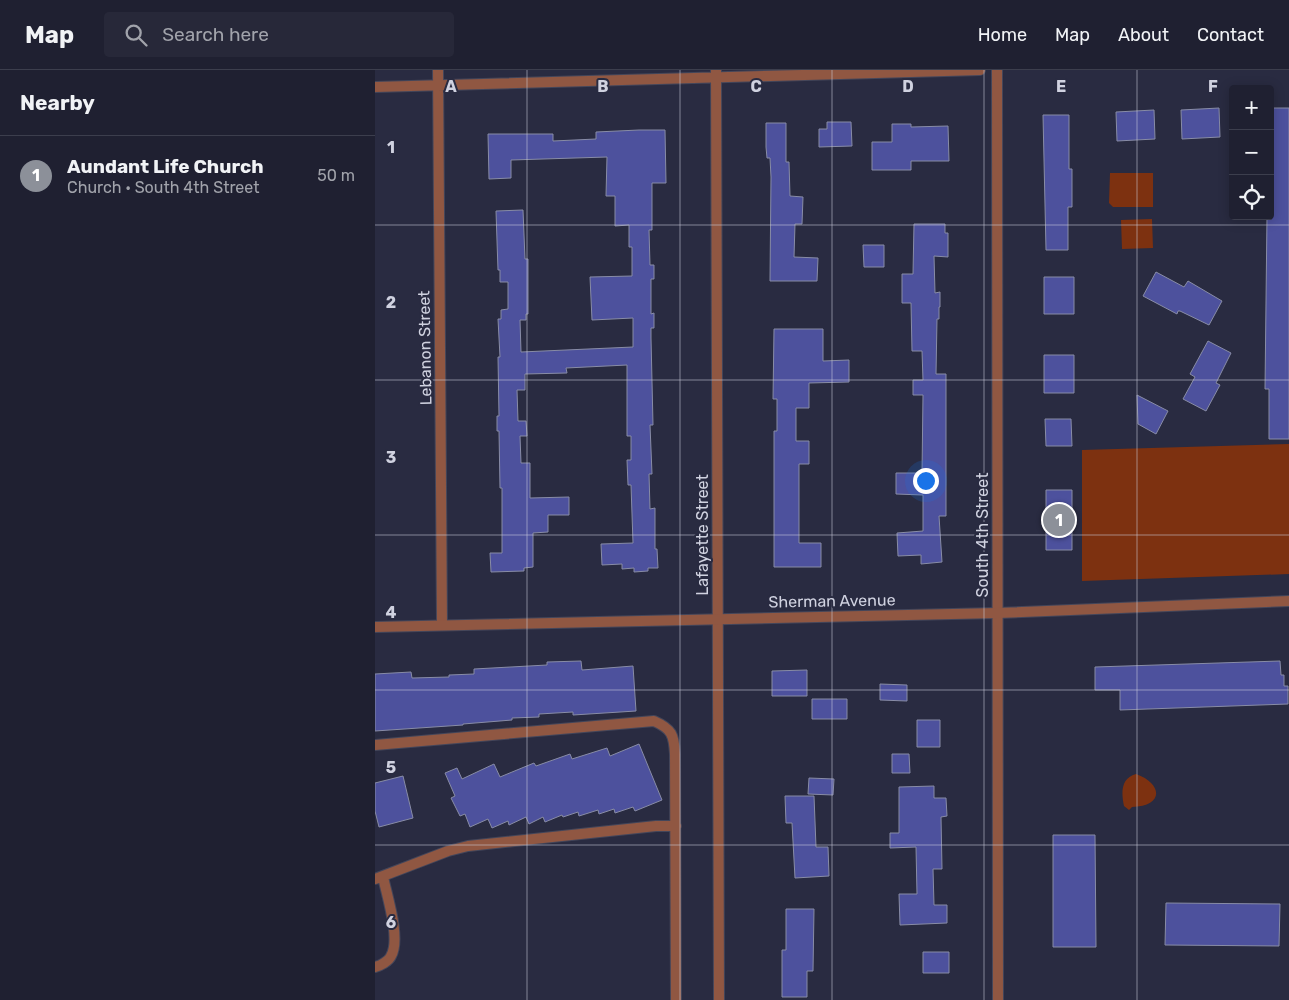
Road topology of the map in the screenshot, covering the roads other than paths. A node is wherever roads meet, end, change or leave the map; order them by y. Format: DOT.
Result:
graph roads {
  1 [pos="437,70"];
  2 [pos="980,70"];
  3 [pos="997,70"];
  4 [pos="716,73"];
  5 [pos="438,85"];
  6 [pos="375,87"];
  7 [pos="1289,601"];
  8 [pos="997,613"];
  9 [pos="717,619"];
  10 [pos="443,625"];
  11 [pos="375,627"];
  12 [pos="375,746"];
  13 [pos="675,826"];
  14 [pos="379,878"];
  15 [pos="375,967"];
  16 [pos="676,1000"];
  17 [pos="719,1000"];
  18 [pos="998,1000"];
  1 -- 5 [label="street, Lebanon Street"];
  2 -- 4 [label="street"];
  3 -- 8 [label="street, South 4th Street"];
  4 -- 5 [label="street"];
  4 -- 9 [label="street, Lafayette Street"];
  5 -- 6 [label="street"];
  5 -- 10 [label="street, Lebanon Street"];
  7 -- 8 [label="street, Sherman Avenue"];
  8 -- 9 [label="street, Sherman Avenue"];
  8 -- 18 [label="street, South 4th Street"];
  9 -- 10 [label="street, Sherman Avenue"];
  9 -- 17 [label="street, Lafayette Street"];
  10 -- 11 [label="street, Sherman Avenue"];
  12 -- 13 [label="street"];
  13 -- 14 [label="street"];
  13 -- 16 [label="street"];
  14 -- 15 [label="street"];
}
